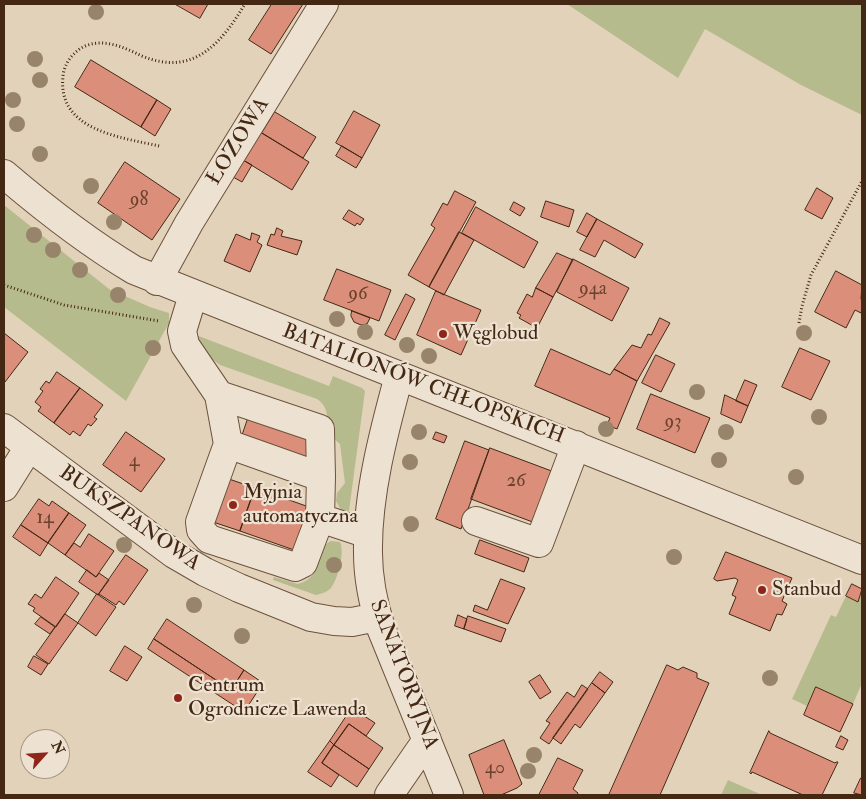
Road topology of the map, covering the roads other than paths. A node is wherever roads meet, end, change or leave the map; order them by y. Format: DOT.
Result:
graph roads {
  1 [pos="324,4"];
  2 [pos="4,174"];
  3 [pos="157,281"];
  4 [pos="193,295"];
  5 [pos="399,376"];
  6 [pos="219,395"];
  7 [pos="4,428"];
  8 [pos="228,444"];
  9 [pos="576,446"];
  10 [pos="28,447"];
  11 [pos="321,477"];
  12 [pos="4,487"];
  13 [pos="320,518"];
  14 [pos="476,521"];
  15 [pos="368,534"];
  16 [pos="862,560"];
  17 [pos="377,617"];
  18 [pos="427,740"];
  19 [pos="389,795"];
  20 [pos="449,795"];
  1 -- 3 [label="street, ŁOZOWA"];
  2 -- 3 [label="street, BATALIONÓW CHŁOPSKICH"];
  3 -- 4 [label="street, BATALIONÓW CHŁOPSKICH"];
  4 -- 5 [label="street, BATALIONÓW CHŁOPSKICH"];
  4 -- 6 [label="street"];
  5 -- 9 [label="street, BATALIONÓW CHŁOPSKICH"];
  5 -- 15 [label="street, SANATORYJNA"];
  6 -- 8 [label="street"];
  6 -- 11 [label="street"];
  7 -- 10 [label="street, BUKSZPANOWA"];
  8 -- 11 [label="street"];
  8 -- 13 [label="street"];
  9 -- 14 [label="street"];
  9 -- 16 [label="street, BATALIONÓW CHŁOPSKICH"];
  10 -- 12 [label="street"];
  10 -- 17 [label="street, BUKSZPANOWA"];
  11 -- 13 [label="street"];
  13 -- 15 [label="street"];
  15 -- 17 [label="street, SANATORYJNA"];
  17 -- 18 [label="street, SANATORYJNA"];
  18 -- 19 [label="street"];
  18 -- 20 [label="street, SANATORYJNA"];
}
